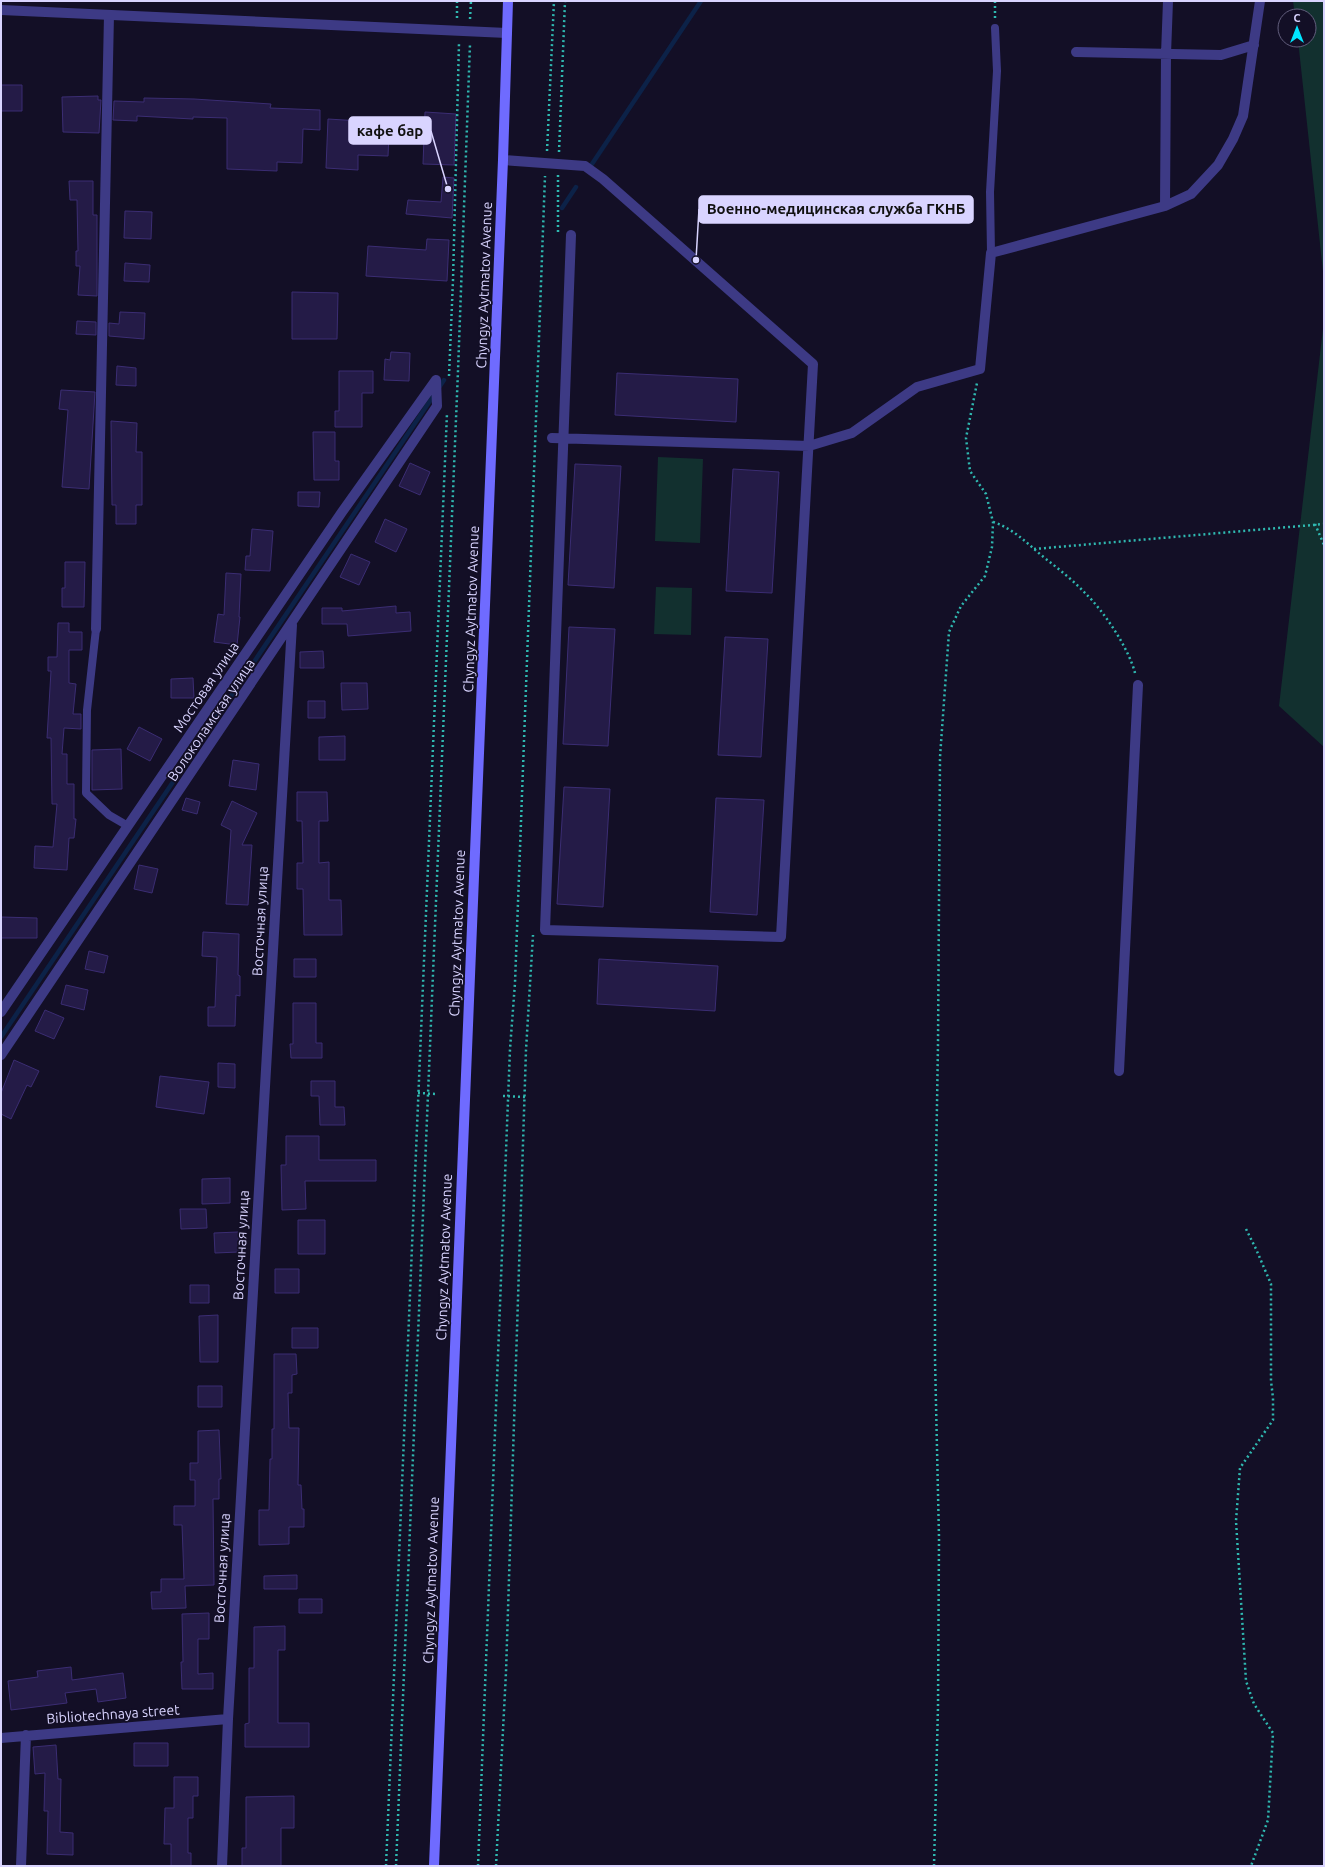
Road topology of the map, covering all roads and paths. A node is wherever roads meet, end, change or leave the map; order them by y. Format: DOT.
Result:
graph roads {
  1 [pos="457,1"];
  2 [pos="471,1"];
  3 [pos="508,1"];
  4 [pos="554,1"];
  5 [pos="995,1"];
  6 [pos="1168,1"];
  7 [pos="1260,1"];
  8 [pos="1,10"];
  9 [pos="109,15"];
  10 [pos="995,28"];
  11 [pos="459,31"];
  12 [pos="470,32"];
  13 [pos="507,33"];
  14 [pos="1254,45"];
  15 [pos="1076,52"];
  16 [pos="1166,54"];
  17 [pos="503,160"];
  18 [pos="546,163"];
  19 [pos="1165,206"];
  20 [pos="571,235"];
  21 [pos="990,253"];
  22 [pos="980,369"];
  23 [pos="436,380"];
  24 [pos="449,383"];
  25 [pos="448,407"];
  26 [pos="552,438"];
  27 [pos="564,438"];
  28 [pos="809,446"];
  29 [pos="993,522"];
  30 [pos="1314,524"];
  31 [pos="1324,524"];
  32 [pos="1324,544"];
  33 [pos="1034,549"];
  34 [pos="292,625"];
  35 [pos="96,629"];
  36 [pos="1138,685"];
  37 [pos="128,826"];
  38 [pos="1,1012"];
  39 [pos="1,1055"];
  40 [pos="1119,1071"];
  41 [pos="418,1093"];
  42 [pos="428,1093"];
  43 [pos="437,1094"];
  44 [pos="503,1096"];
  45 [pos="508,1096"];
  46 [pos="524,1097"];
  47 [pos="1246,1229"];
  48 [pos="228,1719"];
  49 [pos="26,1735"];
  50 [pos="1,1738"];
  51 [pos="21,1866"];
  52 [pos="222,1866"];
  53 [pos="386,1866"];
  54 [pos="396,1866"];
  55 [pos="434,1866"];
  56 [pos="478,1866"];
  57 [pos="934,1866"];
  58 [pos="1251,1866"];
  1 -- 11 [label="path"];
  2 -- 12 [label="path"];
  3 -- 13 [label="main road, Chyngyz Aytmatov Avenue"];
  4 -- 18 [label="path"];
  5 -- 10 [label="path"];
  6 -- 16 [label="street"];
  7 -- 14 [label="street"];
  8 -- 9 [label="street"];
  9 -- 11 [label="street"];
  9 -- 35 [label="street"];
  10 -- 21 [label="lane"];
  11 -- 12 [label="street"];
  11 -- 24 [label="path"];
  12 -- 13 [label="street"];
  12 -- 42 [label="path"];
  13 -- 17 [label="main road, Chyngyz Aytmatov Avenue"];
  14 -- 16 [label="street"];
  14 -- 19 [label="street"];
  15 -- 16 [label="street"];
  16 -- 19 [label="street"];
  17 -- 18 [label="street"];
  17 -- 55 [label="main road, Chyngyz Aytmatov Avenue"];
  18 -- 28 [label="street"];
  18 -- 45 [label="path"];
  19 -- 21 [label="street"];
  20 -- 27 [label="street"];
  21 -- 22 [label="street"];
  22 -- 28 [label="street"];
  22 -- 29 [label="path"];
  23 -- 34 [label="street, Волоколамская улица"];
  23 -- 37 [label="street, Мостовая улица"];
  25 -- 41 [label="path"];
  26 -- 27 [label="street"];
  27 -- 28 [label="street"];
  27 -- 28 [label="street"];
  29 -- 33 [label="path"];
  29 -- 57 [label="path"];
  30 -- 31 [label="path"];
  30 -- 32 [label="path"];
  30 -- 33 [label="path"];
  33 -- 36 [label="path"];
  34 -- 39 [label="street, Волоколамская улица"];
  34 -- 48 [label="street, Восточная улица"];
  35 -- 37 [label="lane"];
  36 -- 40 [label="street"];
  37 -- 38 [label="street, Мостовая улица"];
  41 -- 42 [label="path"];
  41 -- 53 [label="path"];
  42 -- 43 [label="path"];
  42 -- 54 [label="path"];
  44 -- 45 [label="path"];
  45 -- 46 [label="path"];
  45 -- 56 [label="path"];
  47 -- 58 [label="path"];
  48 -- 49 [label="street, Bibliotechnaya street"];
  48 -- 52 [label="street, Восточная улица"];
  49 -- 50 [label="street, Bibliotechnaya street"];
  49 -- 51 [label="street"];
}
